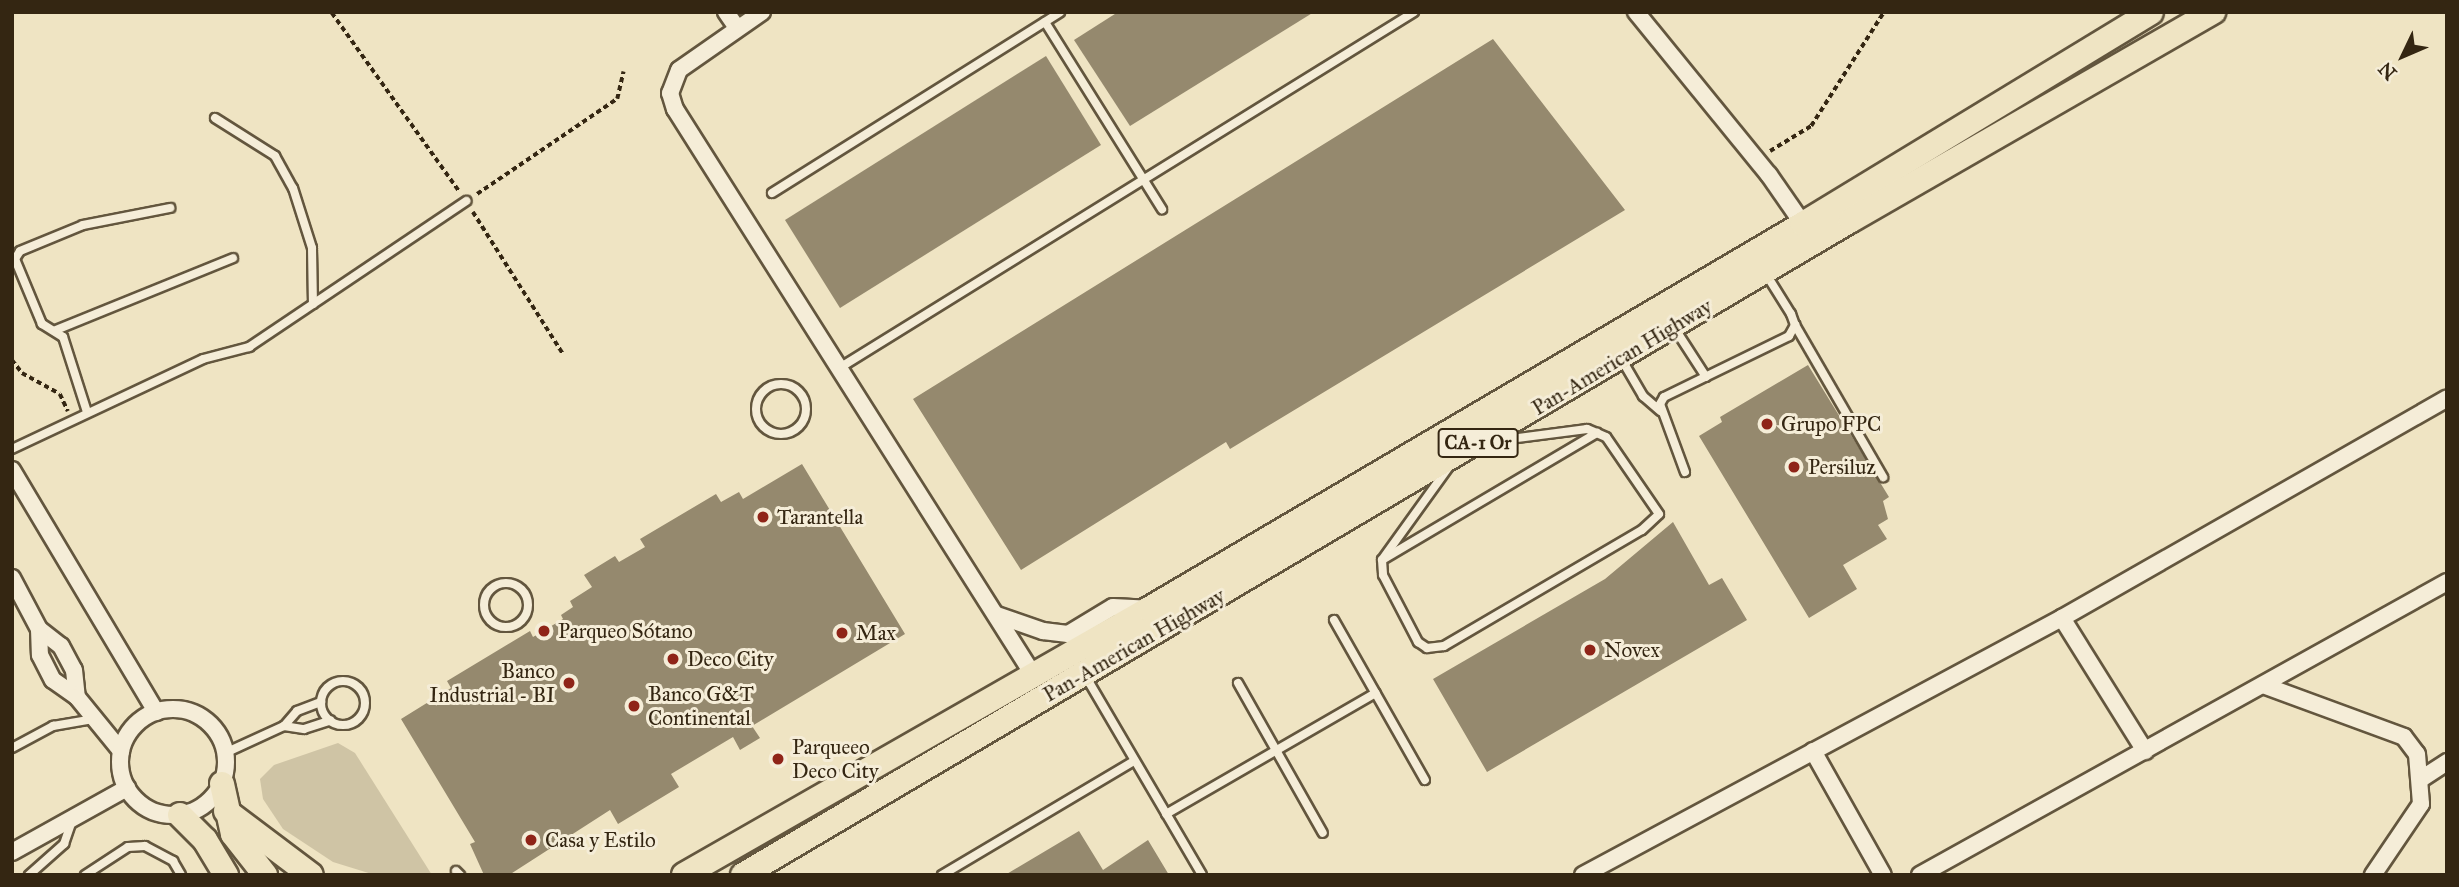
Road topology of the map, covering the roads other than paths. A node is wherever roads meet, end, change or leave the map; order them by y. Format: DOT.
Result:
graph roads {
  1 [pos="726,12"];
  2 [pos="762,12"];
  3 [pos="1060,12"];
  4 [pos="1413,12"];
  5 [pos="1636,12"];
  6 [pos="2138,12"];
  7 [pos="2151,12"];
  8 [pos="2194,12"];
  9 [pos="2213,12"];
  10 [pos="1045,22"];
  11 [pos="737,28"];
  12 [pos="2053,74"];
  13 [pos="2090,83"];
  14 [pos="215,118"];
  15 [pos="1143,180"];
  16 [pos="772,193"];
  17 [pos="466,201"];
  18 [pos="170,208"];
  19 [pos="1162,209"];
  20 [pos="1803,224"];
  21 [pos="233,258"];
  22 [pos="1764,271"];
  23 [pos="313,304"];
  24 [pos="1795,325"];
  25 [pos="1673,326"];
  26 [pos="56,330"];
  27 [pos="1620,357"];
  28 [pos="841,367"];
  29 [pos="1706,377"];
  30 [pos="760,395"];
  31 [pos="2447,398"];
  32 [pos="1660,411"];
  33 [pos="87,412"];
  34 [pos="1597,433"];
  35 [pos="12,449"];
  36 [pos="1467,449"];
  37 [pos="12,470"];
  38 [pos="1685,472"];
  39 [pos="1883,477"];
  40 [pos="1382,560"];
  41 [pos="12,578"];
  42 [pos="2447,582"];
  43 [pos="486,596"];
  44 [pos="1149,609"];
  45 [pos="997,615"];
  46 [pos="2062,618"];
  47 [pos="1334,620"];
  48 [pos="39,629"];
  49 [pos="1084,675"];
  50 [pos="1034,676"];
  51 [pos="1238,684"];
  52 [pos="2263,685"];
  53 [pos="1376,693"];
  54 [pos="77,697"];
  55 [pos="321,702"];
  56 [pos="156,712"];
  57 [pos="97,719"];
  58 [pos="331,720"];
  59 [pos="284,726"];
  60 [pos="12,748"];
  61 [pos="121,751"];
  62 [pos="1813,751"];
  63 [pos="2145,751"];
  64 [pos="1275,752"];
  65 [pos="225,753"];
  66 [pos="1134,761"];
  67 [pos="2447,762"];
  68 [pos="2421,779"];
  69 [pos="1425,780"];
  70 [pos="222,784"];
  71 [pos="127,788"];
  72 [pos="226,811"];
  73 [pos="1166,814"];
  74 [pos="74,815"];
  75 [pos="180,815"];
  76 [pos="1323,833"];
  77 [pos="12,852"];
  78 [pos="29,875"];
  79 [pos="85,875"];
  80 [pos="181,875"];
  81 [pos="226,875"];
  82 [pos="265,875"];
  83 [pos="311,875"];
  84 [pos="684,875"];
  85 [pos="743,875"];
  86 [pos="942,875"];
  87 [pos="1202,875"];
  88 [pos="1583,875"];
  89 [pos="1883,875"];
  90 [pos="1920,875"];
  91 [pos="2373,875"];
  1 -- 11 [label="street"];
  2 -- 11 [label="street"];
  3 -- 10 [label="lane"];
  4 -- 15 [label="lane"];
  5 -- 20 [label="street"];
  6 -- 12 [label="highway"];
  7 -- 12 [label="highway, Pan-American Highway / CA-1 Or"];
  8 -- 13 [label="highway"];
  9 -- 13 [label="highway, Pan-American Highway / CA-1 Or"];
  10 -- 15 [label="lane"];
  10 -- 16 [label="lane"];
  11 -- 28 [label="street"];
  12 -- 20 [label="highway, Pan-American Highway / CA-1 Or"];
  13 -- 22 [label="highway, Pan-American Highway / CA-1 Or"];
  14 -- 23 [label="lane"];
  15 -- 19 [label="lane"];
  15 -- 28 [label="lane"];
  17 -- 23 [label="lane"];
  18 -- 26 [label="lane"];
  20 -- 44 [label="highway, Pan-American Highway / CA-1 Or"];
  21 -- 26 [label="lane"];
  22 -- 24 [label="lane"];
  22 -- 25 [label="highway, Pan-American Highway / CA-1 Or"];
  23 -- 33 [label="lane"];
  24 -- 29 [label="lane"];
  24 -- 39 [label="lane"];
  25 -- 27 [label="highway, Pan-American Highway / CA-1 Or"];
  25 -- 29 [label="lane"];
  26 -- 33 [label="lane"];
  27 -- 32 [label="lane"];
  27 -- 36 [label="highway, Pan-American Highway / CA-1 Or"];
  28 -- 45 [label="street"];
  29 -- 32 [label="lane"];
  30 -- 30 [label="lane"];
  31 -- 46 [label="street"];
  32 -- 38 [label="lane"];
  33 -- 35 [label="lane"];
  34 -- 36 [label="lane"];
  34 -- 40 [label="lane"];
  34 -- 40 [label="lane"];
  36 -- 40 [label="lane"];
  36 -- 49 [label="highway, Pan-American Highway / CA-1 Or"];
  37 -- 56 [label="street"];
  41 -- 48 [label="street"];
  42 -- 52 [label="street"];
  43 -- 43 [label="lane"];
  44 -- 45 [label="street"];
  44 -- 50 [label="highway, Pan-American Highway / CA-1 Or"];
  45 -- 50 [label="street"];
  46 -- 62 [label="street"];
  46 -- 63 [label="street"];
  47 -- 53 [label="lane"];
  48 -- 54 [label="street"];
  48 -- 54 [label="street"];
  49 -- 66 [label="lane"];
  49 -- 85 [label="highway, Pan-American Highway / CA-1 Or"];
  50 -- 84 [label="highway, Pan-American Highway / CA-1 Or"];
  51 -- 64 [label="lane"];
  52 -- 63 [label="street"];
  52 -- 68 [label="street"];
  53 -- 64 [label="lane"];
  53 -- 69 [label="lane"];
  54 -- 57 [label="street"];
  55 -- 58 [label="lane"];
  55 -- 58 [label="lane"];
  55 -- 59 [label="lane"];
  56 -- 61 [label="street"];
  56 -- 65 [label="street"];
  57 -- 60 [label="lane"];
  57 -- 61 [label="street"];
  58 -- 59 [label="lane"];
  59 -- 65 [label="lane"];
  61 -- 71 [label="street"];
  62 -- 88 [label="street"];
  62 -- 89 [label="street"];
  63 -- 90 [label="street"];
  64 -- 73 [label="lane"];
  64 -- 76 [label="lane"];
  65 -- 70 [label="street"];
  66 -- 73 [label="lane"];
  66 -- 86 [label="lane"];
  67 -- 68 [label="street"];
  68 -- 91 [label="street"];
  70 -- 72 [label="highway"];
  70 -- 75 [label="street"];
  71 -- 74 [label="street"];
  71 -- 75 [label="street"];
  72 -- 82 [label="highway"];
  72 -- 83 [label="highway"];
  73 -- 87 [label="lane"];
  74 -- 77 [label="street"];
  74 -- 78 [label="lane"];
  75 -- 81 [label="highway"];
  79 -- 80 [label="lane"];
}
